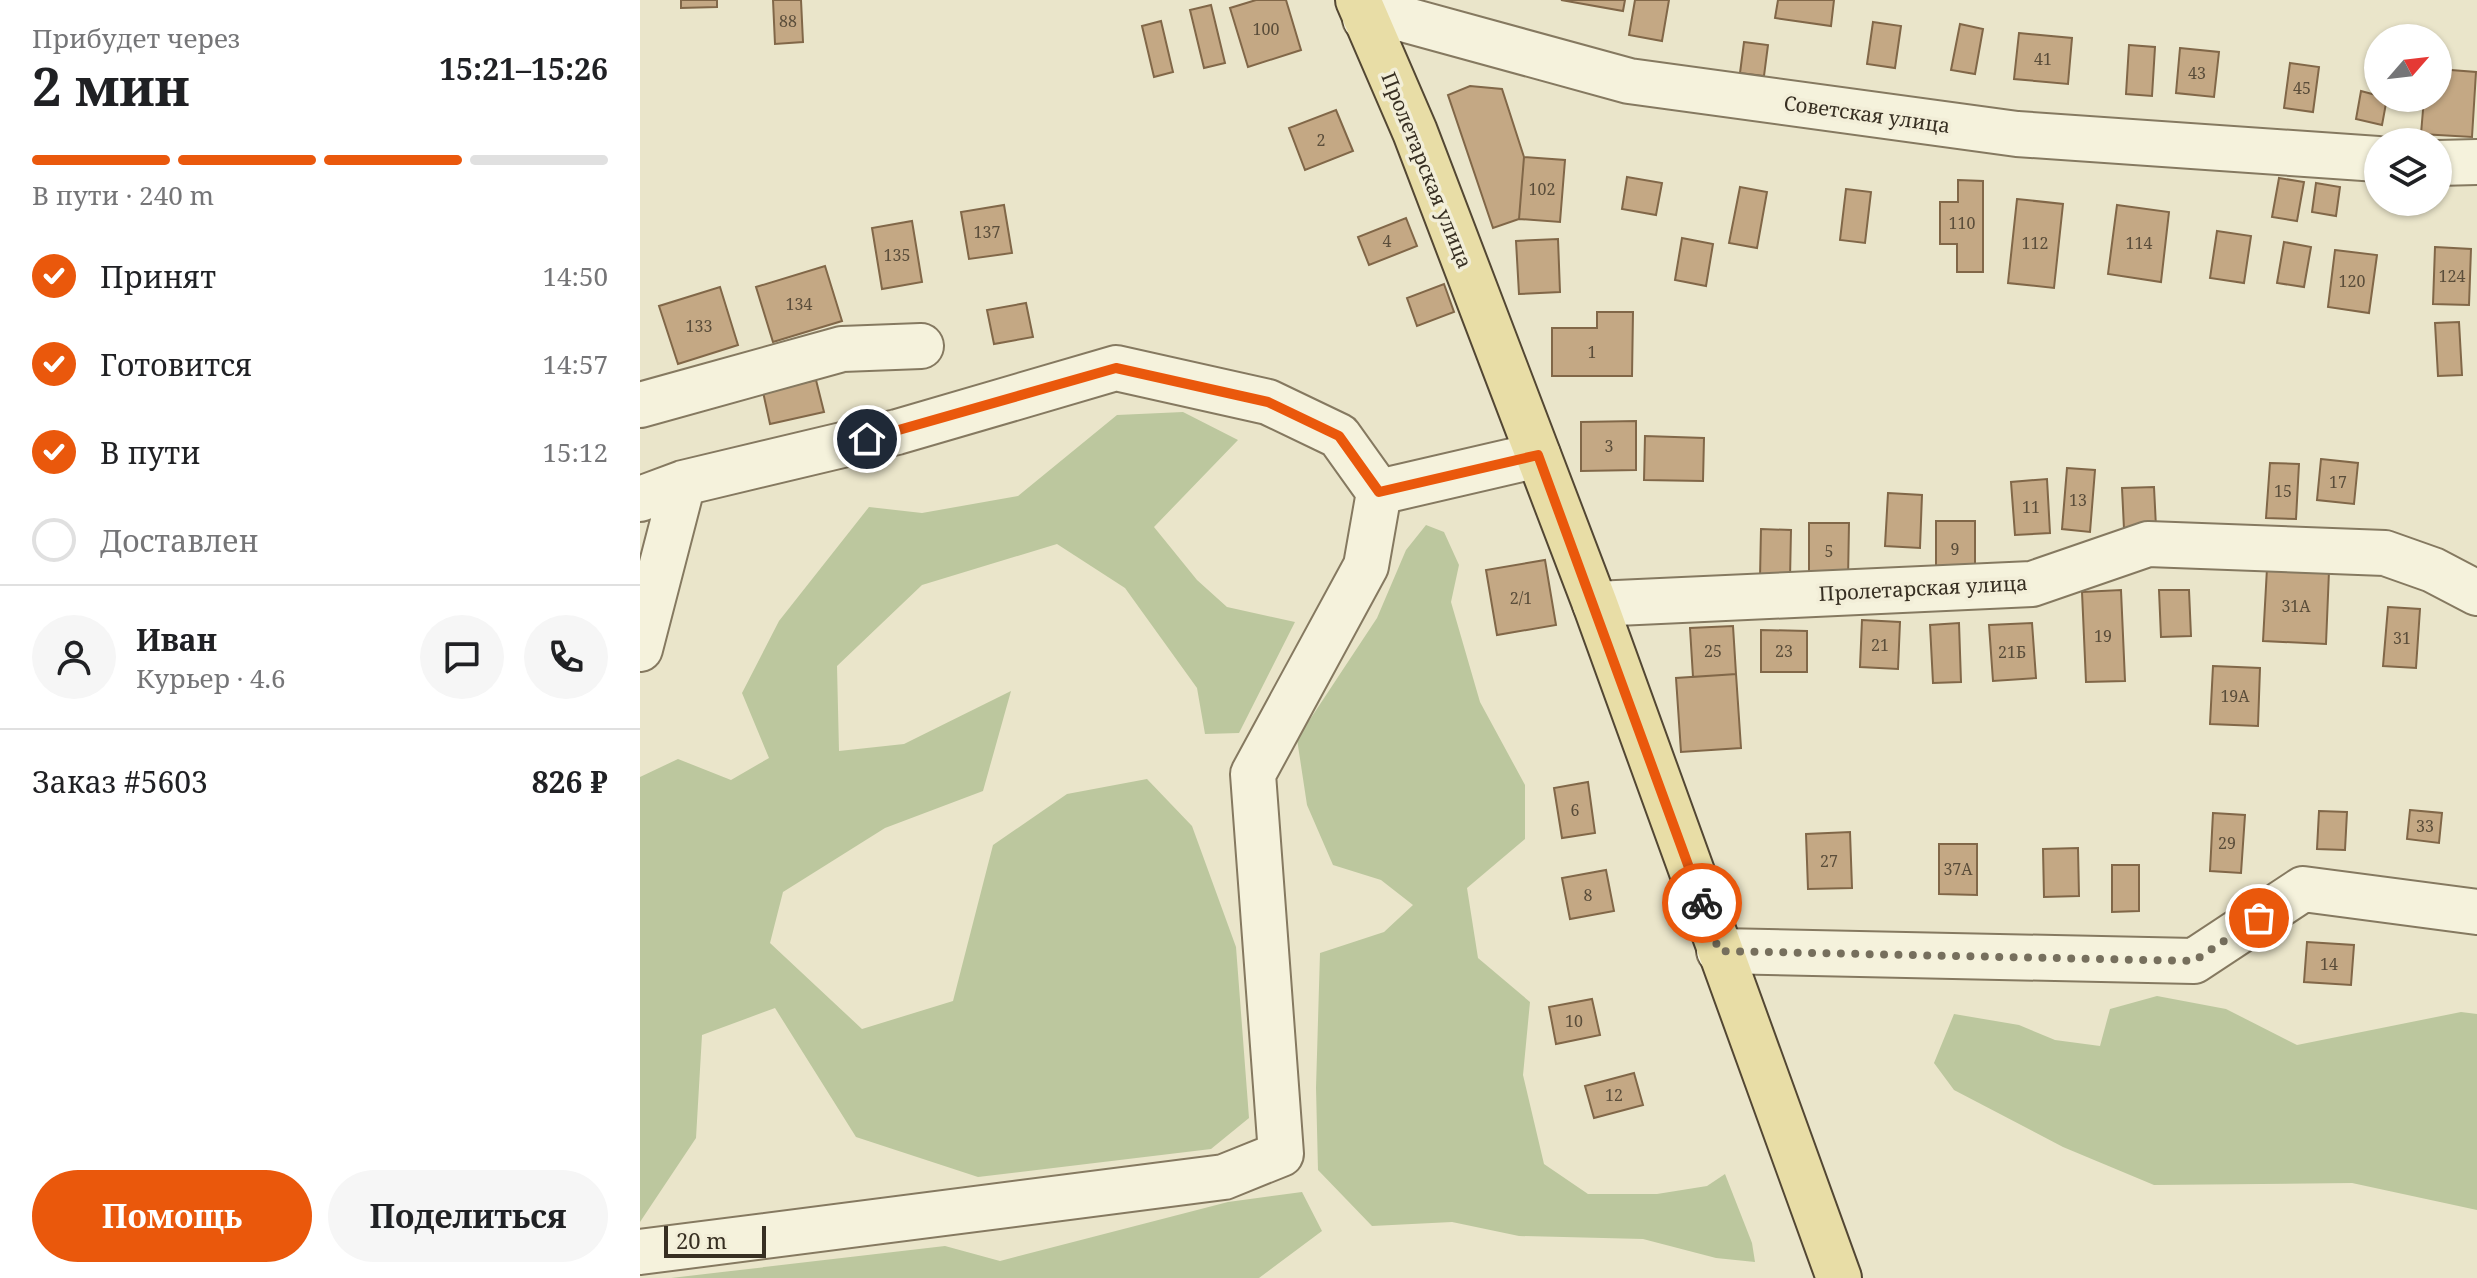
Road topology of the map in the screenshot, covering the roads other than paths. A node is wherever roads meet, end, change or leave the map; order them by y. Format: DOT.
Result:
graph roads {
  1 [pos="1359,6"];
  2 [pos="2364,158"];
  3 [pos="2477,162"];
  4 [pos="2452,163"];
  5 [pos="921,346"];
  6 [pos="640,405"];
  7 [pos="1538,455"];
  8 [pos="683,483"];
  9 [pos="1379,492"];
  10 [pos="640,499"];
  11 [pos="2477,593"];
  12 [pos="1595,604"];
  13 [pos="640,649"];
  14 [pos="2477,912"];
  15 [pos="1719,951"];
  16 [pos="640,1252"];
  17 [pos="1839,1278"];
  1 -- 2 [label="street, Советская улица"];
  1 -- 7 [label="main road, Пролетарская улица"];
  3 -- 4 [label="street"];
  5 -- 6 [label="street"];
  7 -- 9 [label="street"];
  7 -- 12 [label="main road, Пролетарская улица"];
  8 -- 9 [label="street"];
  8 -- 10 [label="street"];
  8 -- 13 [label="street"];
  9 -- 16 [label="street"];
  11 -- 12 [label="street, Пролетарская улица"];
  12 -- 15 [label="main road, Пролетарская улица"];
  14 -- 15 [label="street"];
  15 -- 17 [label="main road, Пролетарская улица"];
}
